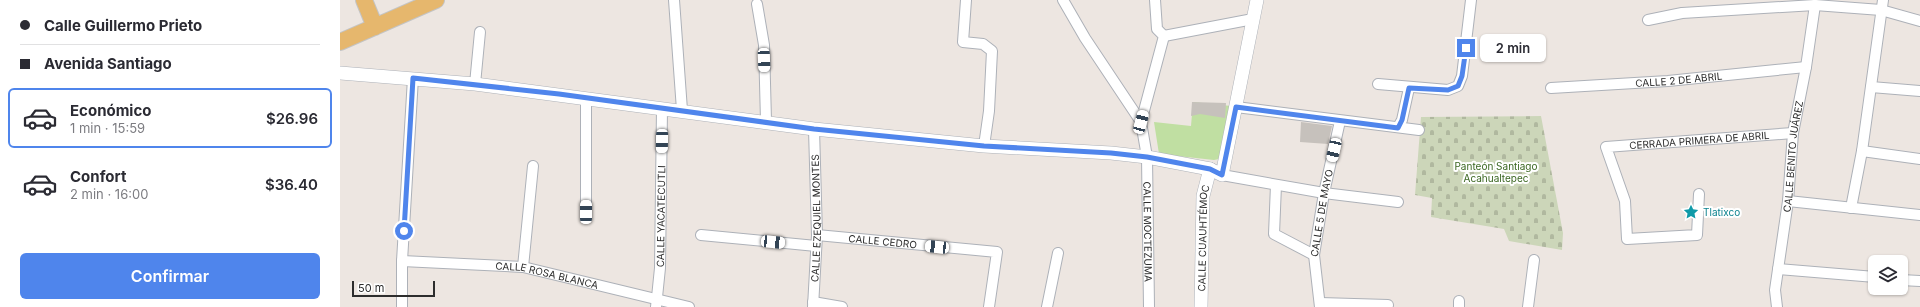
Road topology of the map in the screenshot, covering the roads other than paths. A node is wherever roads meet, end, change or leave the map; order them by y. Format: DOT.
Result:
graph roads {
  1 [pos="364,0"];
  2 [pos="436,0"];
  3 [pos="674,0"];
  4 [pos="966,0"];
  5 [pos="1063,0"];
  6 [pos="1155,0"];
  7 [pos="1257,0"];
  8 [pos="1471,0"];
  9 [pos="757,4"];
  10 [pos="1815,5"];
  11 [pos="1882,5"];
  12 [pos="1253,19"];
  13 [pos="1648,20"];
  14 [pos="1920,22"];
  15 [pos="375,26"];
  16 [pos="480,32"];
  17 [pos="1164,36"];
  18 [pos="340,42"];
  19 [pos="1806,67"];
  20 [pos="340,73"];
  21 [pos="413,78"];
  22 [pos="475,84"];
  23 [pos="1378,84"];
  24 [pos="1871,87"];
  25 [pos="1409,88"];
  26 [pos="1551,88"];
  27 [pos="1920,91"];
  28 [pos="586,98"];
  29 [pos="1236,107"];
  30 [pos="662,109"];
  31 [pos="682,110"];
  32 [pos="1340,120"];
  33 [pos="766,121"];
  34 [pos="1141,122"];
  35 [pos="1398,128"];
  36 [pos="814,129"];
  37 [pos="1419,130"];
  38 [pos="1793,133"];
  39 [pos="984,146"];
  40 [pos="1862,151"];
  41 [pos="1147,157"];
  42 [pos="1920,160"];
  43 [pos="533,166"];
  44 [pos="1216,172"];
  45 [pos="1276,184"];
  46 [pos="1324,193"];
  47 [pos="1699,194"];
  48 [pos="1788,200"];
  49 [pos="1398,202"];
  50 [pos="1851,208"];
  51 [pos="586,212"];
  52 [pos="1920,215"];
  53 [pos="701,235"];
  54 [pos="817,235"];
  55 [pos="816,246"];
  56 [pos="1058,253"];
  57 [pos="1314,255"];
  58 [pos="1534,260"];
  59 [pos="402,261"];
  60 [pos="523,267"];
  61 [pos="1778,269"];
  62 [pos="1868,277"];
  63 [pos="1908,280"];
  64 [pos="1920,281"];
  65 [pos="657,303"];
  66 [pos="813,305"];
  67 [pos="1320,305"];
  68 [pos="1388,305"];
  69 [pos="402,307"];
  70 [pos="689,307"];
  71 [pos="842,307"];
  72 [pos="989,307"];
  73 [pos="1047,307"];
  74 [pos="1149,307"];
  75 [pos="1201,307"];
  76 [pos="1528,307"];
  77 [pos="1777,307"];
  1 -- 15 [label="main road"];
  2 -- 15 [label="main road"];
  3 -- 31 [label="street"];
  4 -- 39 [label="street"];
  5 -- 34 [label="street"];
  6 -- 17 [label="street"];
  7 -- 12 [label="street, CALLE CUAUHTÉMOC"];
  8 -- 25 [label="street"];
  9 -- 33 [label="street"];
  10 -- 11 [label="street"];
  10 -- 13 [label="street"];
  10 -- 19 [label="street, CALLE BENITO JUÁREZ"];
  11 -- 14 [label="street"];
  11 -- 24 [label="street"];
  12 -- 17 [label="street"];
  12 -- 29 [label="street, CALLE CUAUHTÉMOC"];
  15 -- 18 [label="main road"];
  16 -- 22 [label="street"];
  17 -- 34 [label="street"];
  19 -- 26 [label="street, CALLE 2 DE ABRIL"];
  19 -- 38 [label="street, CALLE BENITO JUÁREZ"];
  20 -- 21 [label="street"];
  21 -- 22 [label="street"];
  21 -- 59 [label="street"];
  22 -- 28 [label="street"];
  23 -- 25 [label="street"];
  24 -- 27 [label="street"];
  24 -- 40 [label="street"];
  25 -- 35 [label="street"];
  28 -- 30 [label="street"];
  28 -- 51 [label="street"];
  29 -- 32 [label="street"];
  29 -- 44 [label="street, CALLE CUAUHTÉMOC"];
  30 -- 31 [label="street"];
  30 -- 65 [label="street, CALLE YACATECUTLI"];
  31 -- 33 [label="street"];
  32 -- 35 [label="street"];
  32 -- 46 [label="street, CALLE 5 DE MAYO"];
  33 -- 36 [label="street"];
  34 -- 41 [label="street, CALLE MOCTEZUMA"];
  35 -- 37 [label="street"];
  36 -- 39 [label="street"];
  36 -- 54 [label="street, CALLE EZEQUIEL MONTES"];
  38 -- 47 [label="street, CERRADA PRIMERA DE ABRIL"];
  38 -- 48 [label="street, CALLE BENITO JUÁREZ"];
  39 -- 41 [label="street"];
  40 -- 42 [label="street"];
  40 -- 50 [label="street"];
  41 -- 44 [label="street"];
  41 -- 74 [label="street, CALLE MOCTEZUMA"];
  43 -- 60 [label="street"];
  44 -- 45 [label="street"];
  44 -- 75 [label="street, CALLE CUAUHTÉMOC"];
  45 -- 46 [label="street"];
  45 -- 57 [label="street"];
  46 -- 49 [label="street"];
  46 -- 57 [label="street, CALLE 5 DE MAYO"];
  48 -- 50 [label="street"];
  48 -- 61 [label="street, CALLE BENITO JUÁREZ"];
  50 -- 52 [label="street"];
  53 -- 55 [label="street"];
  54 -- 55 [label="street, CALLE EZEQUIEL MONTES"];
  54 -- 72 [label="street, CALLE CEDRO"];
  55 -- 66 [label="street, CALLE EZEQUIEL MONTES"];
  56 -- 73 [label="street"];
  57 -- 67 [label="street, CALLE 5 DE MAYO"];
  58 -- 76 [label="street"];
  59 -- 60 [label="street, CALLE ROSA BLANCA"];
  59 -- 69 [label="street"];
  60 -- 65 [label="street, CALLE ROSA BLANCA"];
  61 -- 62 [label="street"];
  61 -- 77 [label="street, CALLE BENITO JUÁREZ"];
  63 -- 64 [label="street"];
  65 -- 70 [label="street, CALLE ROSA BLANCA"];
  66 -- 71 [label="street"];
  67 -- 68 [label="street"];
}
